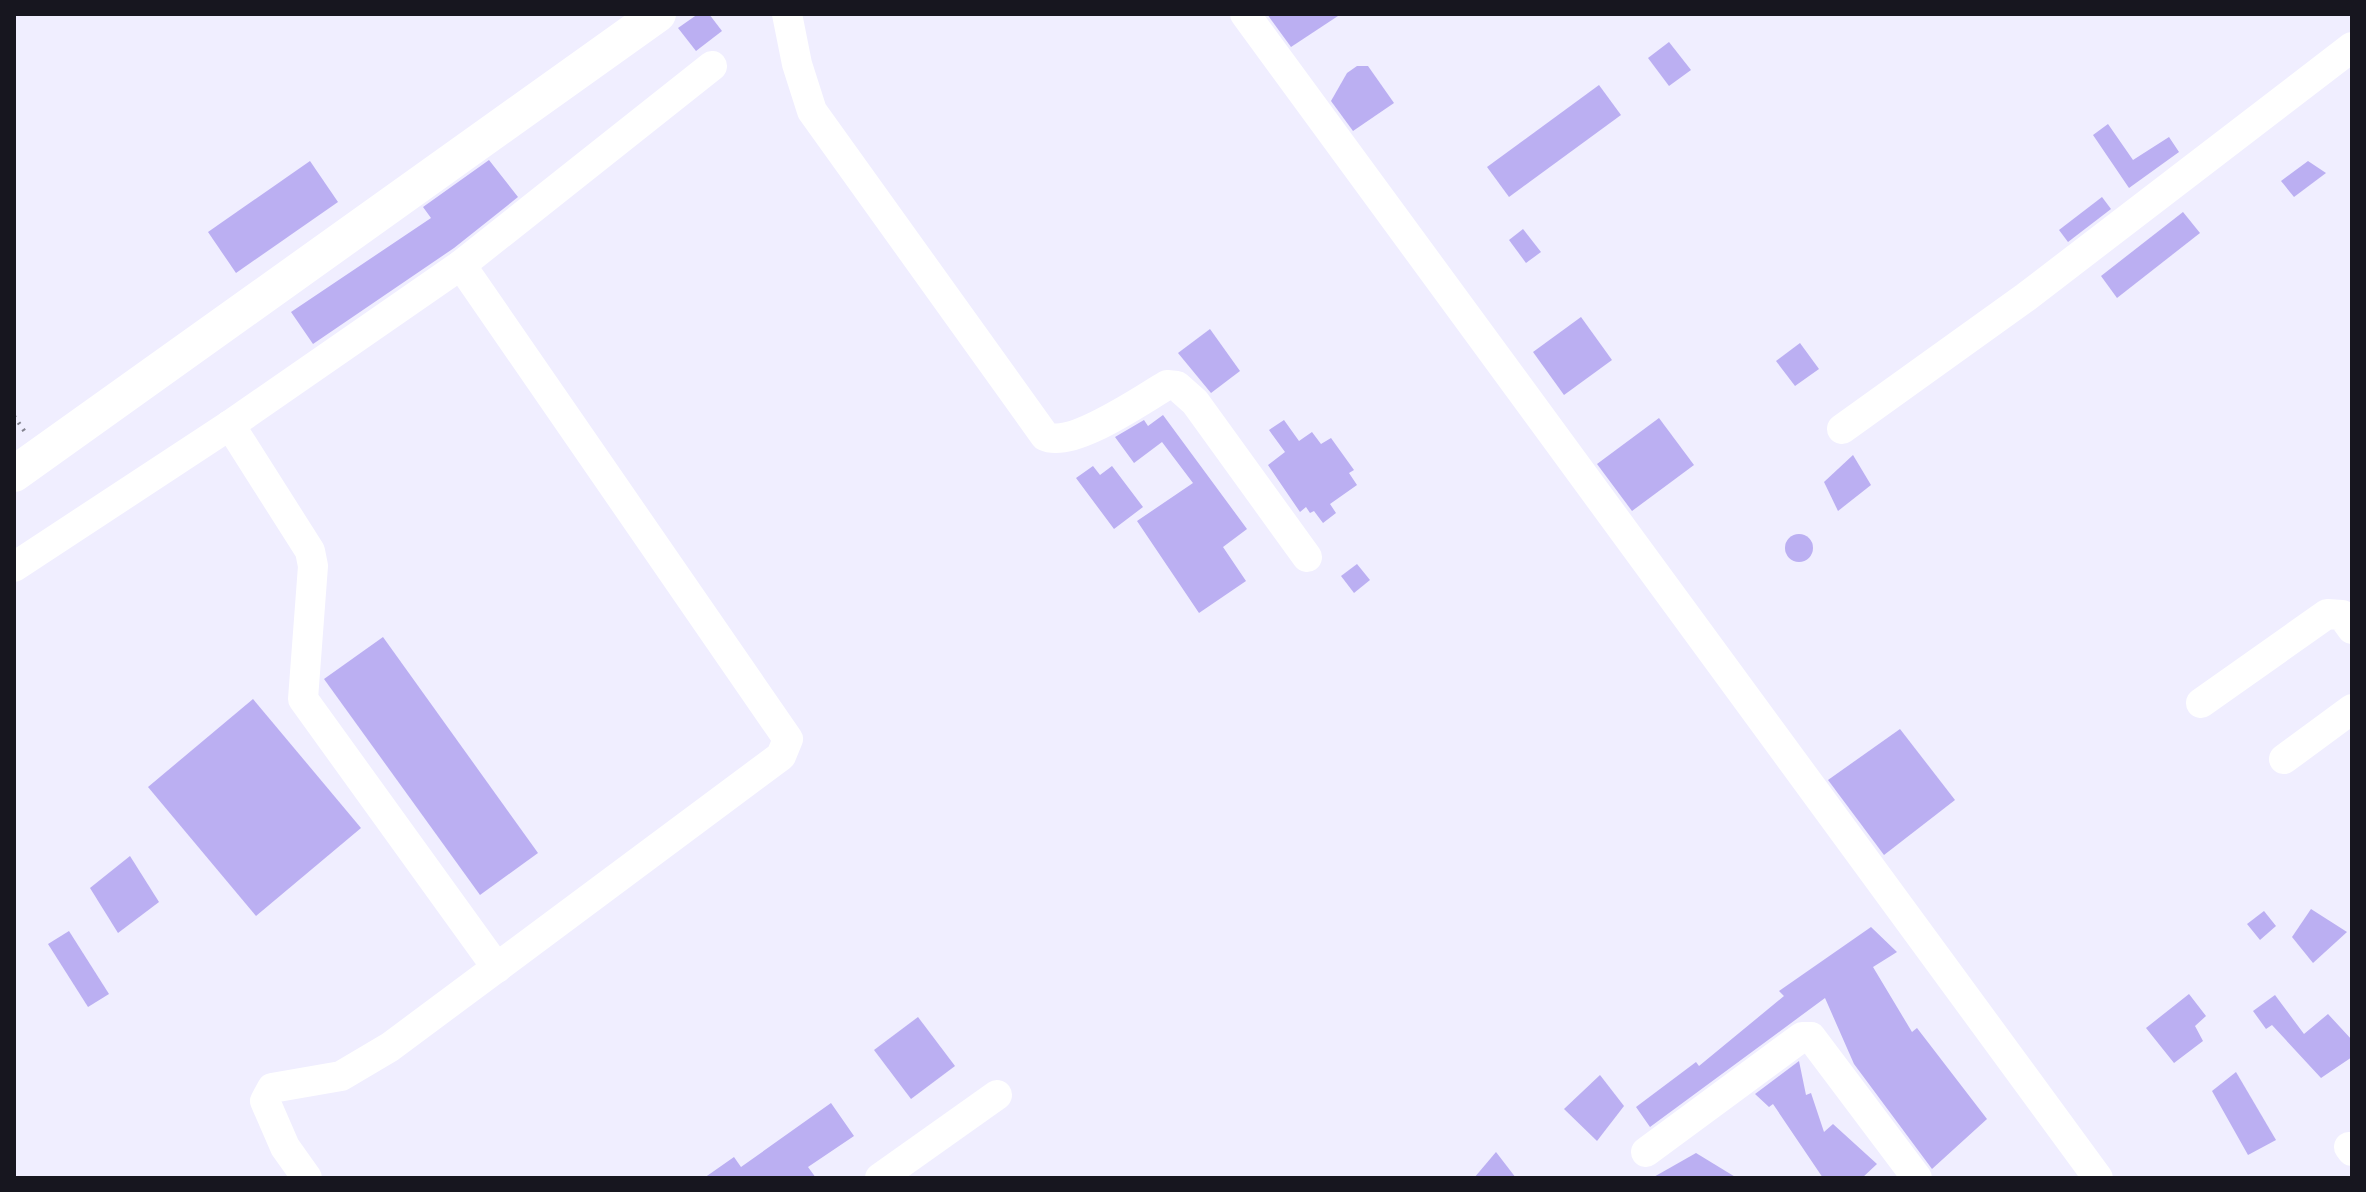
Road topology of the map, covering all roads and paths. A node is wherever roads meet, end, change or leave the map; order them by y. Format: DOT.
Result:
graph roads {
  1 [pos="658,14"];
  2 [pos="787,14"];
  3 [pos="1245,14"];
  4 [pos="2352,47"];
  5 [pos="712,66"];
  6 [pos="461,265"];
  7 [pos="230,425"];
  8 [pos="1842,429"];
  9 [pos="14,474"];
  10 [pos="1307,557"];
  11 [pos="14,567"];
  12 [pos="2352,629"];
  13 [pos="2201,703"];
  14 [pos="2352,709"];
  15 [pos="2284,759"];
  16 [pos="497,968"];
  17 [pos="997,1095"];
  18 [pos="1646,1152"];
  19 [pos="307,1178"];
  20 [pos="880,1178"];
  21 [pos="1917,1178"];
  22 [pos="2098,1178"];
  1 -- 9 [label="main road"];
  2 -- 10 [label="street"];
  3 -- 22 [label="street"];
  4 -- 8 [label="street"];
  5 -- 6 [label="street"];
  6 -- 7 [label="street"];
  6 -- 16 [label="street"];
  7 -- 11 [label="street"];
  7 -- 16 [label="street"];
  12 -- 13 [label="street"];
  14 -- 15 [label="street"];
  16 -- 19 [label="street"];
  17 -- 20 [label="street"];
  18 -- 21 [label="street"];
}
